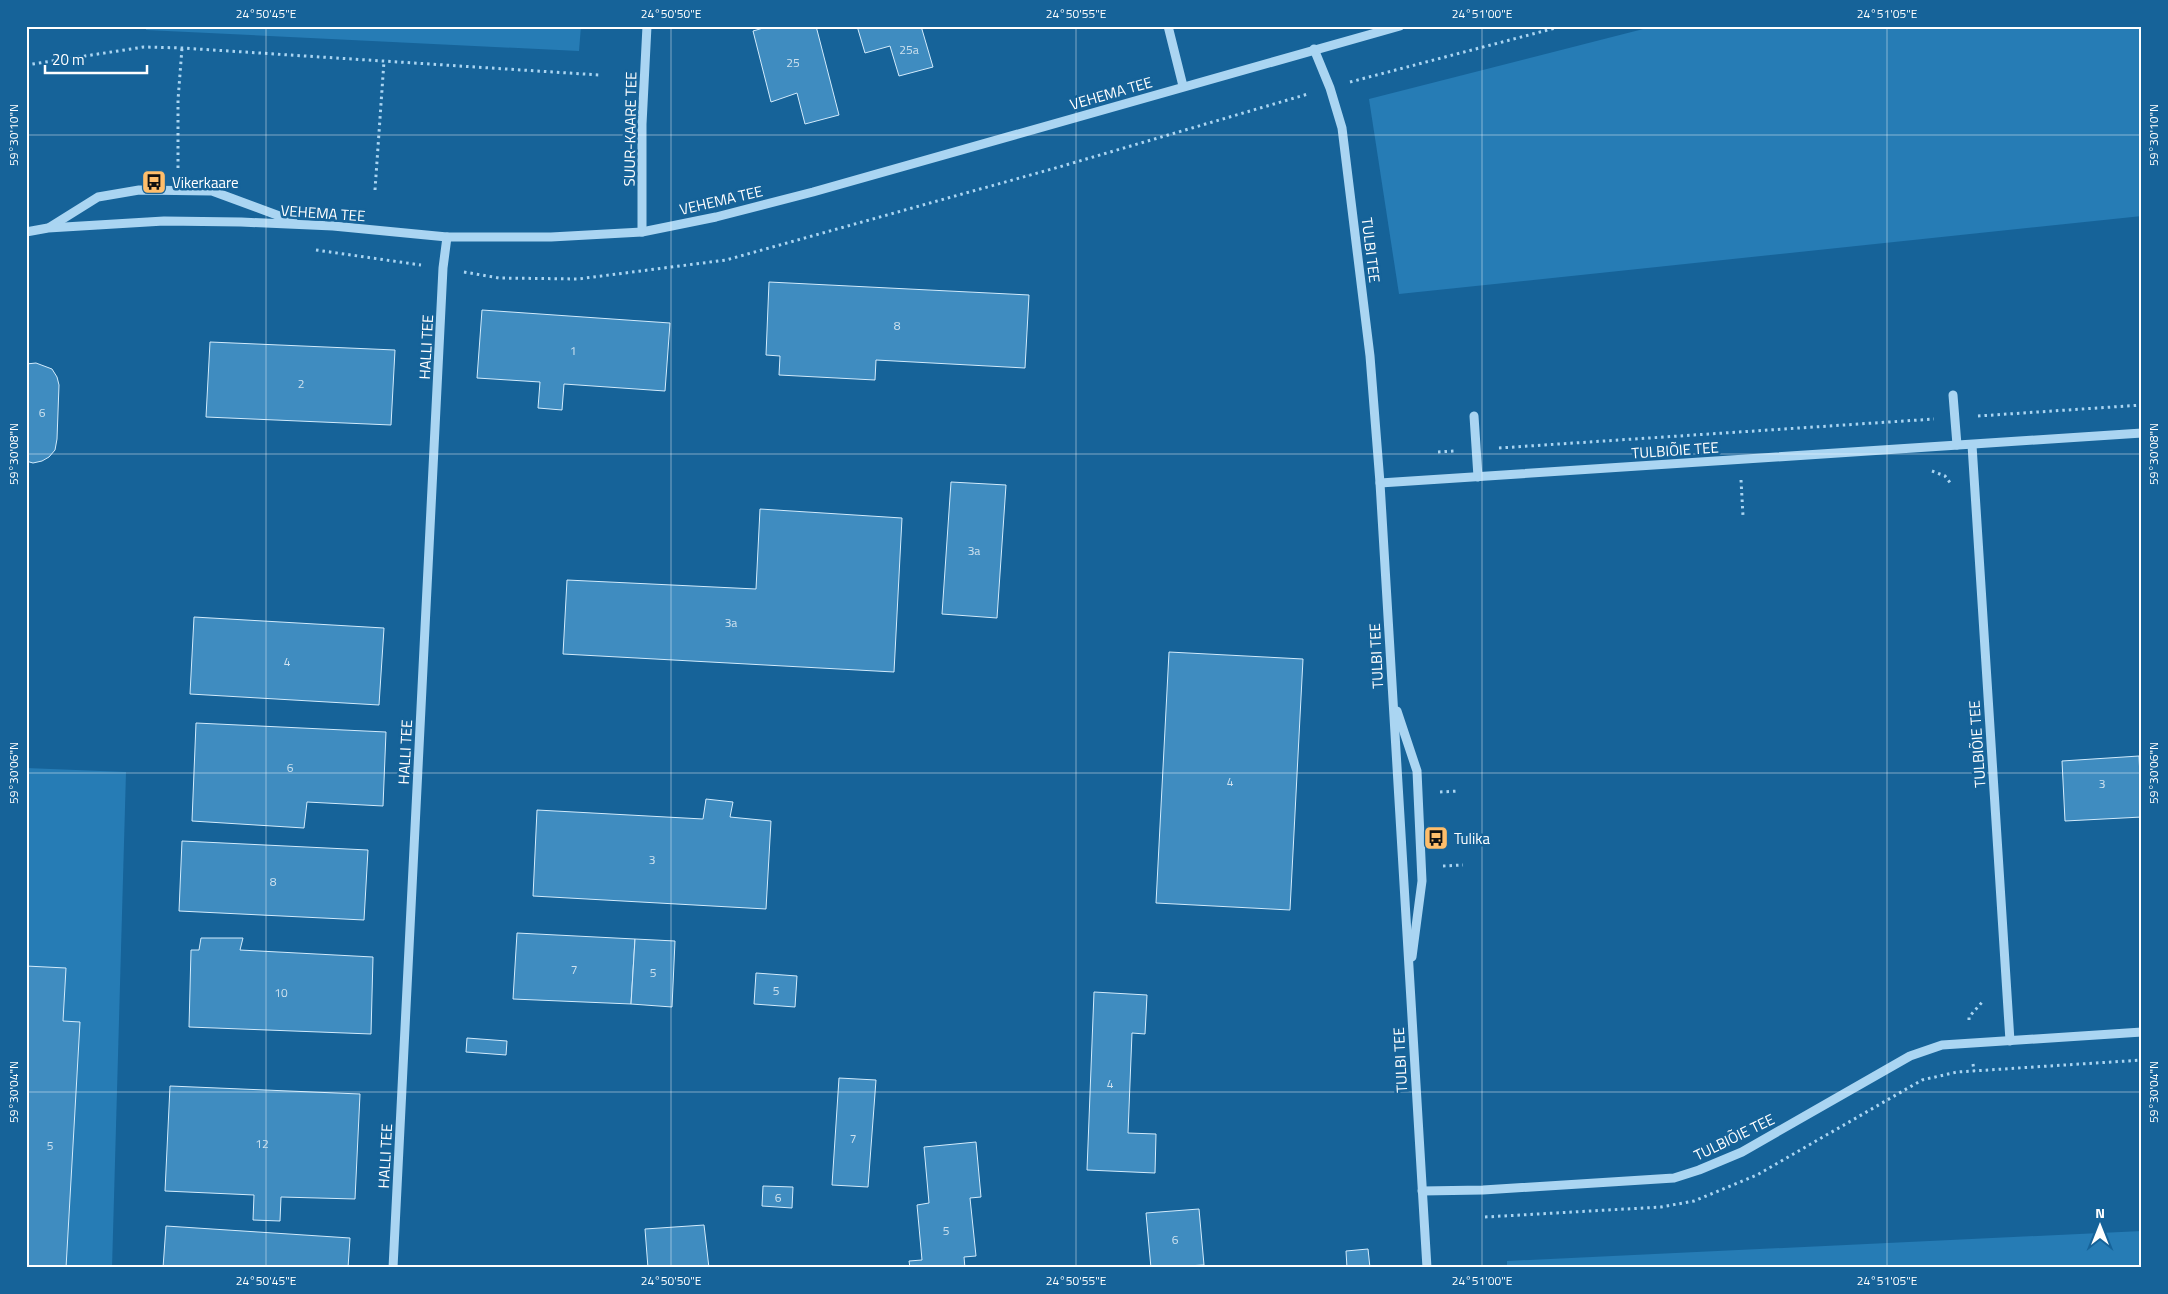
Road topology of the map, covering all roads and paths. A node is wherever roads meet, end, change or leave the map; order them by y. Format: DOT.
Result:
graph roads {
  1 [pos="647,26"];
  2 [pos="1168,26"];
  3 [pos="1400,26"];
  4 [pos="182,48"];
  5 [pos="1314,49"];
  6 [pos="384,61"];
  7 [pos="26,65"];
  8 [pos="599,75"];
  9 [pos="1184,86"];
  10 [pos="178,172"];
  11 [pos="375,190"];
  12 [pos="302,225"];
  13 [pos="48,228"];
  14 [pos="26,232"];
  15 [pos="642,232"];
  16 [pos="447,237"];
  17 [pos="1953,395"];
  18 [pos="2142,405"];
  19 [pos="1474,416"];
  20 [pos="1955,418"];
  21 [pos="2142,433"];
  22 [pos="1684,436"];
  23 [pos="1957,445"];
  24 [pos="1972,445"];
  25 [pos="1476,449"];
  26 [pos="1438,452"];
  27 [pos="1740,460"];
  28 [pos="1687,463"];
  29 [pos="1925,470"];
  30 [pos="1478,477"];
  31 [pos="1751,482"];
  32 [pos="1380,483"];
  33 [pos="1742,483"];
  34 [pos="1733,484"];
  35 [pos="1955,489"];
  36 [pos="1743,516"];
  37 [pos="1393,700"];
  38 [pos="1409,977"];
  39 [pos="1986,995"];
  40 [pos="2142,1032"];
  41 [pos="2010,1041"];
  42 [pos="1970,1043"];
  43 [pos="1974,1072"];
  44 [pos="1422,1191"];
  45 [pos="393,1268"];
  46 [pos="1427,1268"];
  1 -- 15 [label="street, SUUR-KAARE TEE"];
  2 -- 9 [label="street"];
  3 -- 5 [label="street, VEHEMA TEE"];
  4 -- 6 [label="path"];
  4 -- 7 [label="path"];
  4 -- 10 [label="path"];
  5 -- 9 [label="street, VEHEMA TEE"];
  5 -- 32 [label="street, TULBI TEE"];
  6 -- 8 [label="path"];
  6 -- 11 [label="path"];
  9 -- 15 [label="street, VEHEMA TEE"];
  12 -- 13 [label="street, VEHEMA TEE"];
  12 -- 13 [label="street"];
  12 -- 16 [label="street, VEHEMA TEE"];
  13 -- 14 [label="street, VEHEMA TEE"];
  15 -- 16 [label="street, VEHEMA TEE"];
  16 -- 45 [label="street, HALLI TEE"];
  17 -- 20 [label="street"];
  18 -- 20 [label="path"];
  19 -- 25 [label="street"];
  20 -- 22 [label="path"];
  20 -- 23 [label="street"];
  21 -- 24 [label="street, TULBIÕIE TEE"];
  22 -- 25 [label="path"];
  22 -- 28 [label="path"];
  23 -- 24 [label="street, TULBIÕIE TEE"];
  23 -- 27 [label="street, TULBIÕIE TEE"];
  24 -- 41 [label="street, TULBIÕIE TEE"];
  25 -- 26 [label="path"];
  25 -- 30 [label="street"];
  27 -- 28 [label="street, TULBIÕIE TEE"];
  27 -- 33 [label="path"];
  28 -- 30 [label="street, TULBIÕIE TEE"];
  29 -- 35 [label="path"];
  30 -- 32 [label="street, TULBIÕIE TEE"];
  31 -- 33 [label="path"];
  32 -- 37 [label="street, TULBI TEE"];
  33 -- 34 [label="path"];
  33 -- 36 [label="path"];
  37 -- 38 [label="street, TULBI TEE"];
  37 -- 38 [label="street"];
  38 -- 44 [label="street, TULBI TEE"];
  39 -- 42 [label="path"];
  40 -- 41 [label="street, TULBIÕIE TEE"];
  41 -- 42 [label="street, TULBIÕIE TEE"];
  42 -- 43 [label="path"];
  42 -- 44 [label="street, TULBIÕIE TEE"];
  44 -- 46 [label="street, TULBI TEE"];
}
